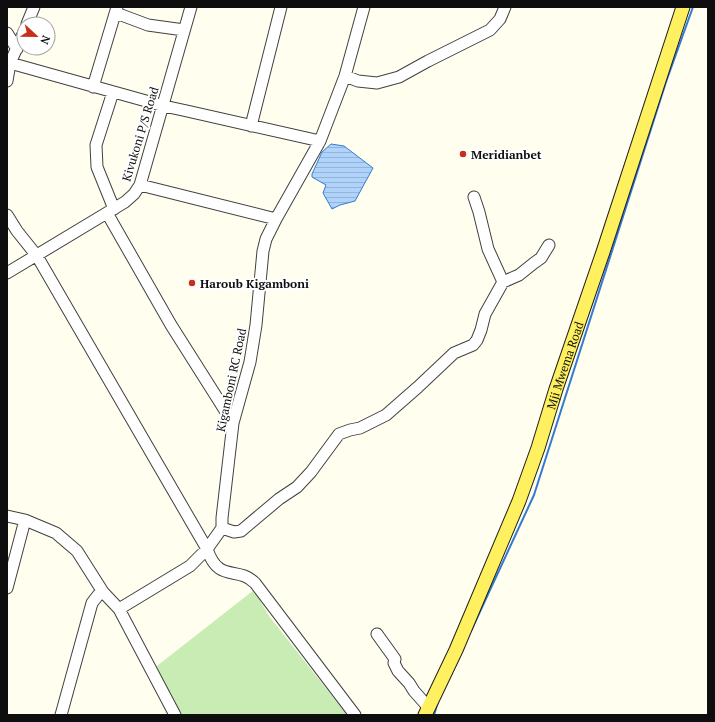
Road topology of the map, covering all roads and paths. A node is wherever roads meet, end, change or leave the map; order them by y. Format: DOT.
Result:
graph roads {
  1 [pos="191,7"];
  2 [pos="280,7"];
  3 [pos="364,7"];
  4 [pos="505,7"];
  5 [pos="683,7"];
  6 [pos="116,10"];
  7 [pos="184,30"];
  8 [pos="7,33"];
  9 [pos="16,47"];
  10 [pos="16,51"];
  11 [pos="8,64"];
  12 [pos="345,76"];
  13 [pos="7,81"];
  14 [pos="93,87"];
  15 [pos="113,92"];
  16 [pos="164,106"];
  17 [pos="250,126"];
  18 [pos="320,142"];
  19 [pos="140,185"];
  20 [pos="474,197"];
  21 [pos="111,211"];
  22 [pos="7,215"];
  23 [pos="276,218"];
  24 [pos="549,245"];
  25 [pos="37,256"];
  26 [pos="7,273"];
  27 [pos="503,282"];
  28 [pos="233,423"];
  29 [pos="7,516"];
  30 [pos="25,520"];
  31 [pos="222,528"];
  32 [pos="207,549"];
  33 [pos="7,588"];
  34 [pos="103,592"];
  35 [pos="120,609"];
  36 [pos="377,634"];
  37 [pos="427,711"];
  38 [pos="61,715"];
  39 [pos="175,715"];
  40 [pos="355,715"];
  1 -- 7 [label="street, Kivukoni P/S Road"];
  2 -- 17 [label="street"];
  3 -- 12 [label="street, Kigamboni RC Road"];
  4 -- 12 [label="street"];
  5 -- 37 [label="main road, Mji Mwema Road"];
  6 -- 7 [label="street"];
  6 -- 14 [label="street"];
  7 -- 16 [label="street, Kivukoni P/S Road"];
  8 -- 9 [label="street"];
  10 -- 11 [label="street"];
  11 -- 13 [label="street"];
  11 -- 14 [label="street"];
  12 -- 18 [label="street, Kigamboni RC Road"];
  14 -- 15 [label="street"];
  15 -- 16 [label="street"];
  15 -- 21 [label="street"];
  16 -- 17 [label="street"];
  16 -- 19 [label="street, Kivukoni P/S Road"];
  17 -- 18 [label="street"];
  18 -- 23 [label="street, Kigamboni RC Road"];
  19 -- 21 [label="street, Kivukoni P/S Road"];
  19 -- 23 [label="street"];
  20 -- 27 [label="street"];
  21 -- 25 [label="street, Kivukoni P/S Road"];
  21 -- 28 [label="street"];
  22 -- 25 [label="street"];
  23 -- 28 [label="street, Kigamboni RC Road"];
  24 -- 27 [label="street"];
  25 -- 26 [label="street, Kivukoni P/S Road"];
  25 -- 32 [label="street"];
  27 -- 31 [label="street"];
  28 -- 31 [label="street, Kigamboni RC Road"];
  29 -- 30 [label="street"];
  30 -- 33 [label="street"];
  30 -- 34 [label="street"];
  31 -- 32 [label="street"];
  32 -- 35 [label="street"];
  32 -- 40 [label="street"];
  34 -- 35 [label="street"];
  34 -- 38 [label="street"];
  35 -- 39 [label="street"];
  36 -- 37 [label="street"];
}
